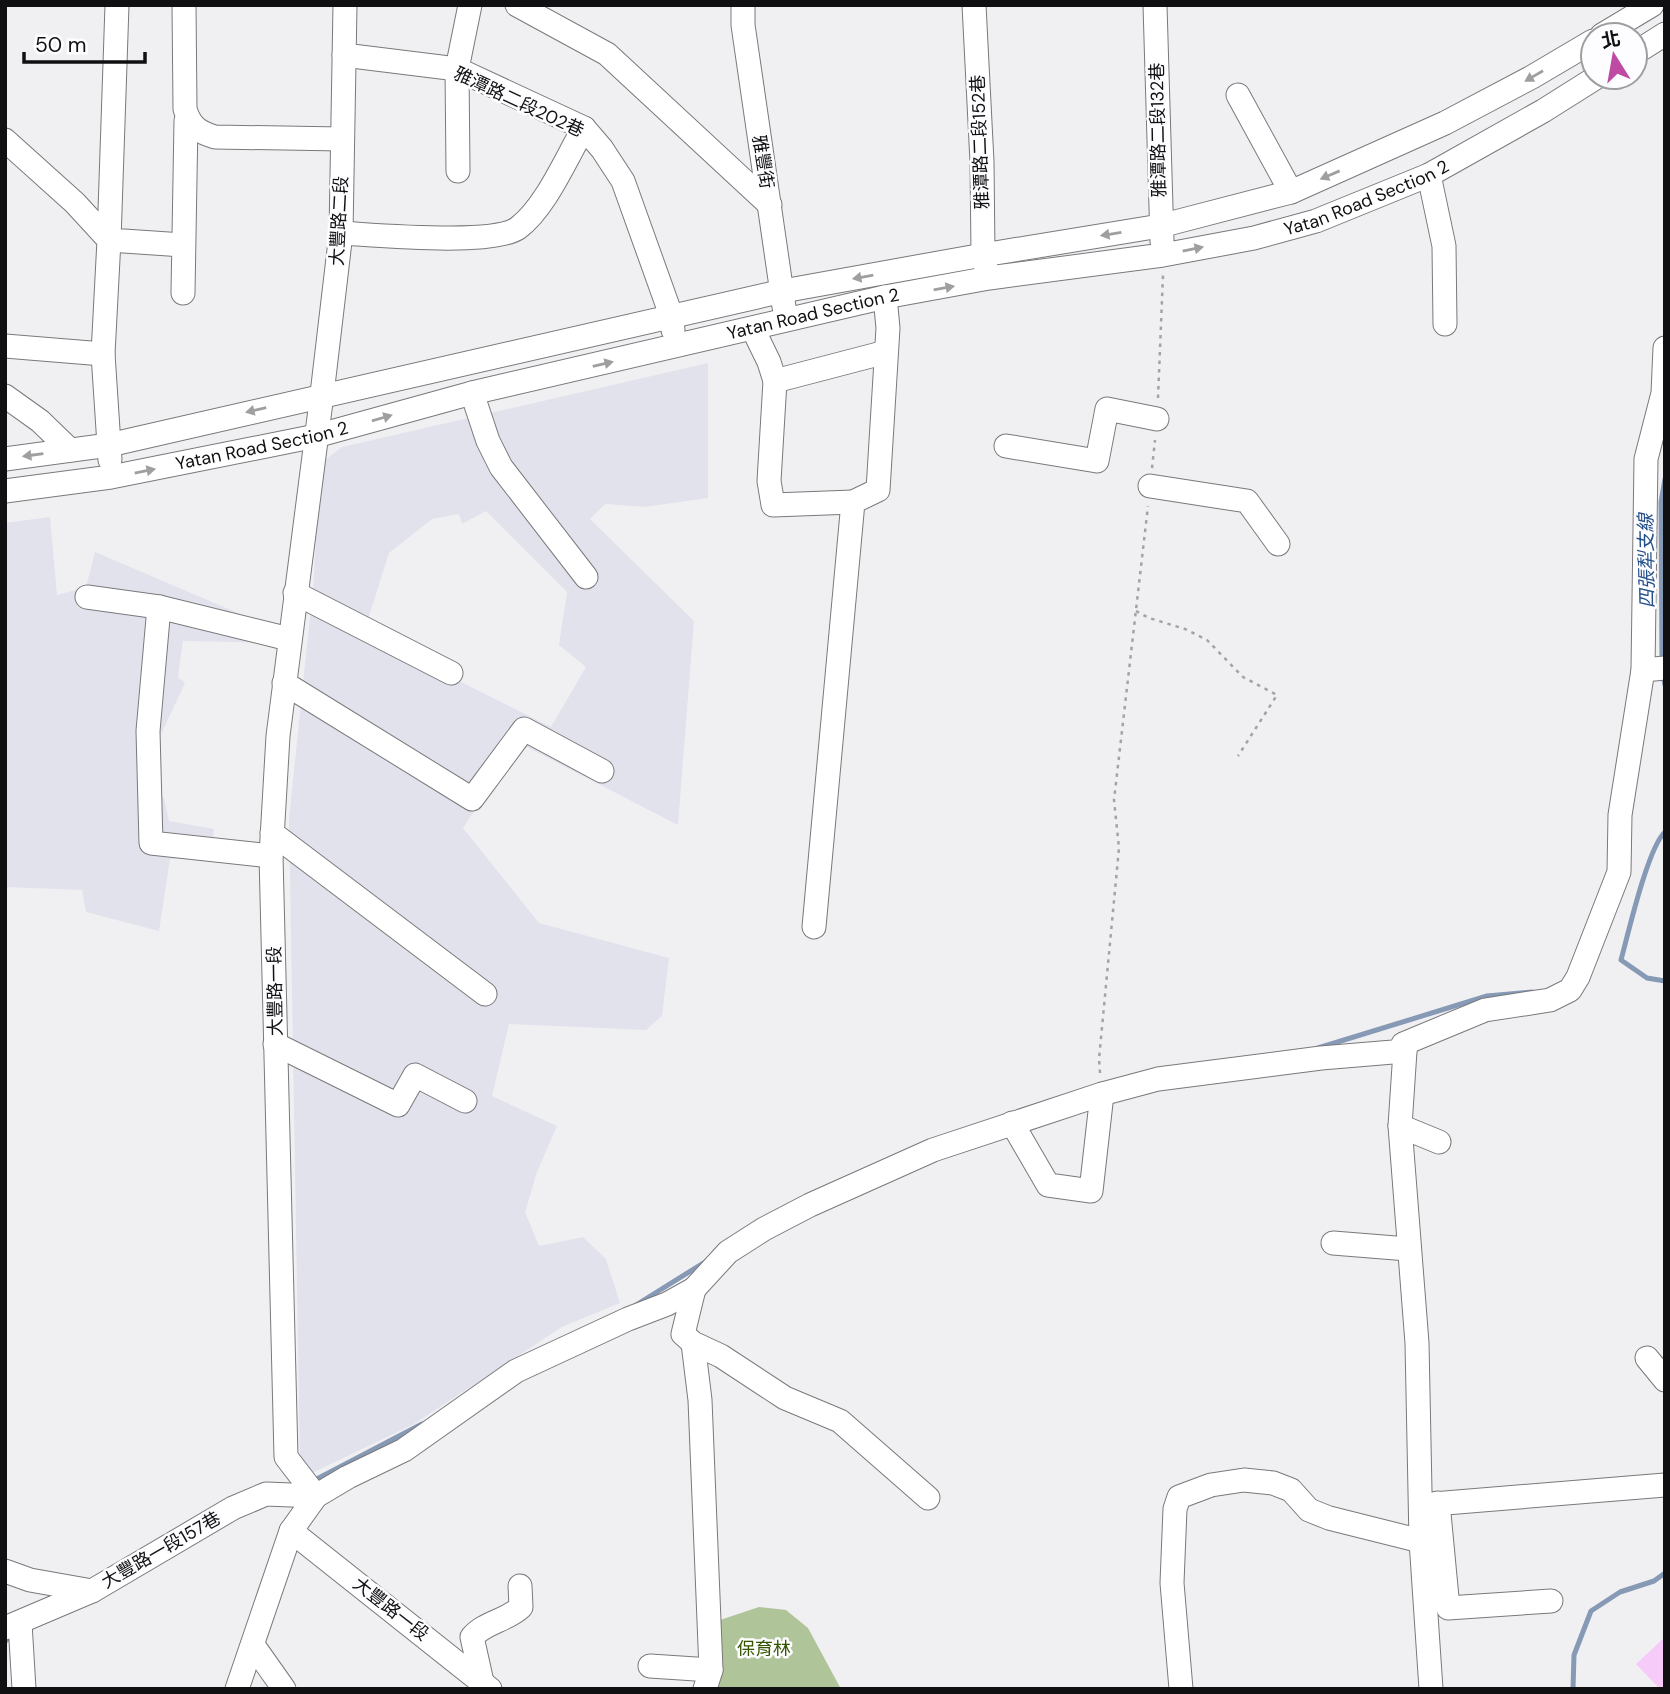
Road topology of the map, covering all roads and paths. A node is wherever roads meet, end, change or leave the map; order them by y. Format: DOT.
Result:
graph roads {
  1 [pos="117,5"];
  2 [pos="184,5"];
  3 [pos="345,5"];
  4 [pos="470,5"];
  5 [pos="517,5"];
  6 [pos="743,5"];
  7 [pos="974,5"];
  8 [pos="1155,5"];
  9 [pos="1652,5"];
  10 [pos="1625,21"];
  11 [pos="1665,34"];
  12 [pos="1649,44"];
  13 [pos="1579,49"];
  14 [pos="344,55"];
  15 [pos="457,69"];
  16 [pos="1579,88"];
  17 [pos="1238,95"];
  18 [pos="186,121"];
  19 [pos="584,128"];
  20 [pos="342,139"];
  21 [pos="5,140"];
  22 [pos="458,171"];
  23 [pos="1429,175"];
  24 [pos="1291,192"];
  25 [pos="770,205"];
  26 [pos="1160,226"];
  27 [pos="341,233"];
  28 [pos="109,240"];
  29 [pos="183,245"];
  30 [pos="983,255"];
  31 [pos="1163,255"];
  32 [pos="989,278"];
  33 [pos="783,291"];
  34 [pos="183,293"];
  35 [pos="885,297"];
  36 [pos="671,316"];
  37 [pos="786,319"];
  38 [pos="1445,324"];
  39 [pos="753,328"];
  40 [pos="5,346"];
  41 [pos="675,347"];
  42 [pos="1665,348"];
  43 [pos="886,352"];
  44 [pos="103,354"];
  45 [pos="775,381"];
  46 [pos="472,393"];
  47 [pos="322,394"];
  48 [pos="1664,394"];
  49 [pos="5,396"];
  50 [pos="1157,419"];
  51 [pos="316,436"];
  52 [pos="109,445"];
  53 [pos="1006,446"];
  54 [pos="70,450"];
  55 [pos="5,459"];
  56 [pos="111,477"];
  57 [pos="1150,486"];
  58 [pos="5,491"];
  59 [pos="853,502"];
  60 [pos="1278,544"];
  61 [pos="586,577"];
  62 [pos="295,593"];
  63 [pos="87,597"];
  64 [pos="159,607"];
  65 [pos="1136,611"];
  66 [pos="289,639"];
  67 [pos="1654,669"];
  68 [pos="452,673"];
  69 [pos="284,683"];
  70 [pos="1238,756"];
  71 [pos="602,771"];
  72 [pos="272,833"];
  73 [pos="271,856"];
  74 [pos="814,927"];
  75 [pos="485,994"];
  76 [pos="275,1044"];
  77 [pos="1405,1051"];
  78 [pos="1102,1094"];
  79 [pos="465,1101"];
  80 [pos="1012,1123"];
  81 [pos="1401,1126"];
  82 [pos="1439,1142"];
  83 [pos="1333,1243"];
  84 [pos="1408,1249"];
  85 [pos="694,1289"];
  86 [pos="692,1343"];
  87 [pos="1647,1358"];
  88 [pos="1665,1380"];
  89 [pos="1665,1485"];
  90 [pos="316,1496"];
  91 [pos="928,1498"];
  92 [pos="1430,1504"];
  93 [pos="291,1531"];
  94 [pos="1421,1541"];
  95 [pos="5,1571"];
  96 [pos="520,1586"];
  97 [pos="92,1591"];
  98 [pos="1551,1601"];
  99 [pos="13,1626"];
  100 [pos="253,1645"];
  101 [pos="650,1667"];
  102 [pos="708,1679"];
  103 [pos="486,1685"];
  104 [pos="24,1689"];
  105 [pos="237,1689"];
  106 [pos="284,1689"];
  107 [pos="1181,1689"];
  108 [pos="1431,1689"];
  1 -- 28 [label="street"];
  2 -- 20 [label="street"];
  3 -- 14 [label="street, 大豐路二段"];
  4 -- 15 [label="street"];
  5 -- 25 [label="street"];
  6 -- 25 [label="street, 雅豐街"];
  7 -- 30 [label="street, 雅潭路二段152巷"];
  8 -- 26 [label="street, 雅潭路二段132巷"];
  9 -- 10 [label="street"];
  11 -- 12 [label="street"];
  13 -- 24 [label="street, Yatan Road Section 2, one-way"];
  14 -- 15 [label="street, 雅潭路二段202巷"];
  14 -- 20 [label="street, 大豐路二段"];
  15 -- 19 [label="street, 雅潭路二段202巷"];
  15 -- 22 [label="street"];
  16 -- 23 [label="street, Yatan Road Section 2"];
  17 -- 24 [label="street"];
  18 -- 29 [label="street"];
  19 -- 27 [label="street"];
  19 -- 36 [label="street, 雅潭路二段202巷"];
  20 -- 27 [label="street, 大豐路二段"];
  21 -- 28 [label="street"];
  31 -- 23 [label="street, Yatan Road Section 2, one-way"];
  23 -- 38 [label="street"];
  24 -- 26 [label="street, Yatan Road Section 2"];
  25 -- 33 [label="street, 雅豐街"];
  26 -- 30 [label="street, Yatan Road Section 2, one-way"];
  26 -- 31 [label="street, 雅潭路二段132巷"];
  27 -- 47 [label="street, 大豐路二段"];
  28 -- 29 [label="street"];
  28 -- 44 [label="street"];
  29 -- 34 [label="street"];
  30 -- 32 [label="street, 雅潭路二段152巷"];
  30 -- 33 [label="street, Yatan Road Section 2, one-way"];
  31 -- 32 [label="street, Yatan Road Section 2"];
  31 -- 50 [label="path"];
  35 -- 32 [label="street, Yatan Road Section 2, one-way"];
  33 -- 36 [label="street, Yatan Road Section 2"];
  33 -- 37 [label="street, 雅豐街"];
  35 -- 37 [label="street, Yatan Road Section 2"];
  35 -- 43 [label="street"];
  36 -- 41 [label="street, 雅潭路二段202巷"];
  36 -- 47 [label="street, Yatan Road Section 2"];
  37 -- 39 [label="street, Yatan Road Section 2"];
  39 -- 41 [label="street, Yatan Road Section 2"];
  39 -- 45 [label="street"];
  40 -- 44 [label="street"];
  46 -- 41 [label="street, Yatan Road Section 2, one-way"];
  42 -- 48 [label="street"];
  43 -- 45 [label="street"];
  43 -- 59 [label="street"];
  44 -- 52 [label="street"];
  45 -- 59 [label="street"];
  51 -- 46 [label="street, Yatan Road Section 2, one-way"];
  46 -- 61 [label="street"];
  47 -- 51 [label="street, 大豐路二段"];
  47 -- 52 [label="street, Yatan Road Section 2, one-way"];
  48 -- 67 [label="street"];
  49 -- 54 [label="street"];
  50 -- 53 [label="street"];
  50 -- 57 [label="path"];
  56 -- 51 [label="street, Yatan Road Section 2, one-way"];
  51 -- 62 [label="street, 大豐路一段"];
  52 -- 54 [label="street, Yatan Road Section 2"];
  52 -- 56 [label="street"];
  54 -- 55 [label="street, Yatan Road Section 2, one-way"];
  56 -- 58 [label="street, Yatan Road Section 2"];
  57 -- 60 [label="street"];
  57 -- 65 [label="path"];
  59 -- 74 [label="street"];
  62 -- 66 [label="street, 大豐路一段"];
  62 -- 68 [label="street"];
  63 -- 64 [label="street"];
  64 -- 66 [label="street"];
  64 -- 73 [label="street"];
  65 -- 70 [label="path"];
  65 -- 78 [label="path"];
  66 -- 69 [label="street, 大豐路一段"];
  67 -- 77 [label="street"];
  69 -- 71 [label="street"];
  69 -- 72 [label="street, 大豐路一段"];
  72 -- 73 [label="street, 大豐路一段"];
  72 -- 75 [label="street"];
  73 -- 76 [label="street, 大豐路一段"];
  76 -- 79 [label="street"];
  76 -- 90 [label="street, 大豐路一段"];
  77 -- 78 [label="street"];
  77 -- 81 [label="street"];
  78 -- 80 [label="street"];
  78 -- 80 [label="street"];
  80 -- 85 [label="street"];
  81 -- 82 [label="street"];
  81 -- 84 [label="street"];
  83 -- 84 [label="street"];
  84 -- 92 [label="street"];
  85 -- 86 [label="street"];
  85 -- 90 [label="street"];
  86 -- 91 [label="street"];
  86 -- 102 [label="street"];
  87 -- 88 [label="street"];
  89 -- 92 [label="street"];
  90 -- 93 [label="street"];
  90 -- 97 [label="street, 大豐路一段157巷"];
  92 -- 94 [label="street"];
  92 -- 98 [label="street"];
  93 -- 100 [label="street"];
  93 -- 103 [label="street, 大豐路一段"];
  94 -- 107 [label="street"];
  94 -- 108 [label="street"];
  95 -- 97 [label="street, 大豐路一段157巷"];
  96 -- 103 [label="street"];
  97 -- 99 [label="street"];
  99 -- 104 [label="street"];
  100 -- 105 [label="street"];
  100 -- 106 [label="street"];
  101 -- 102 [label="street"];
}
